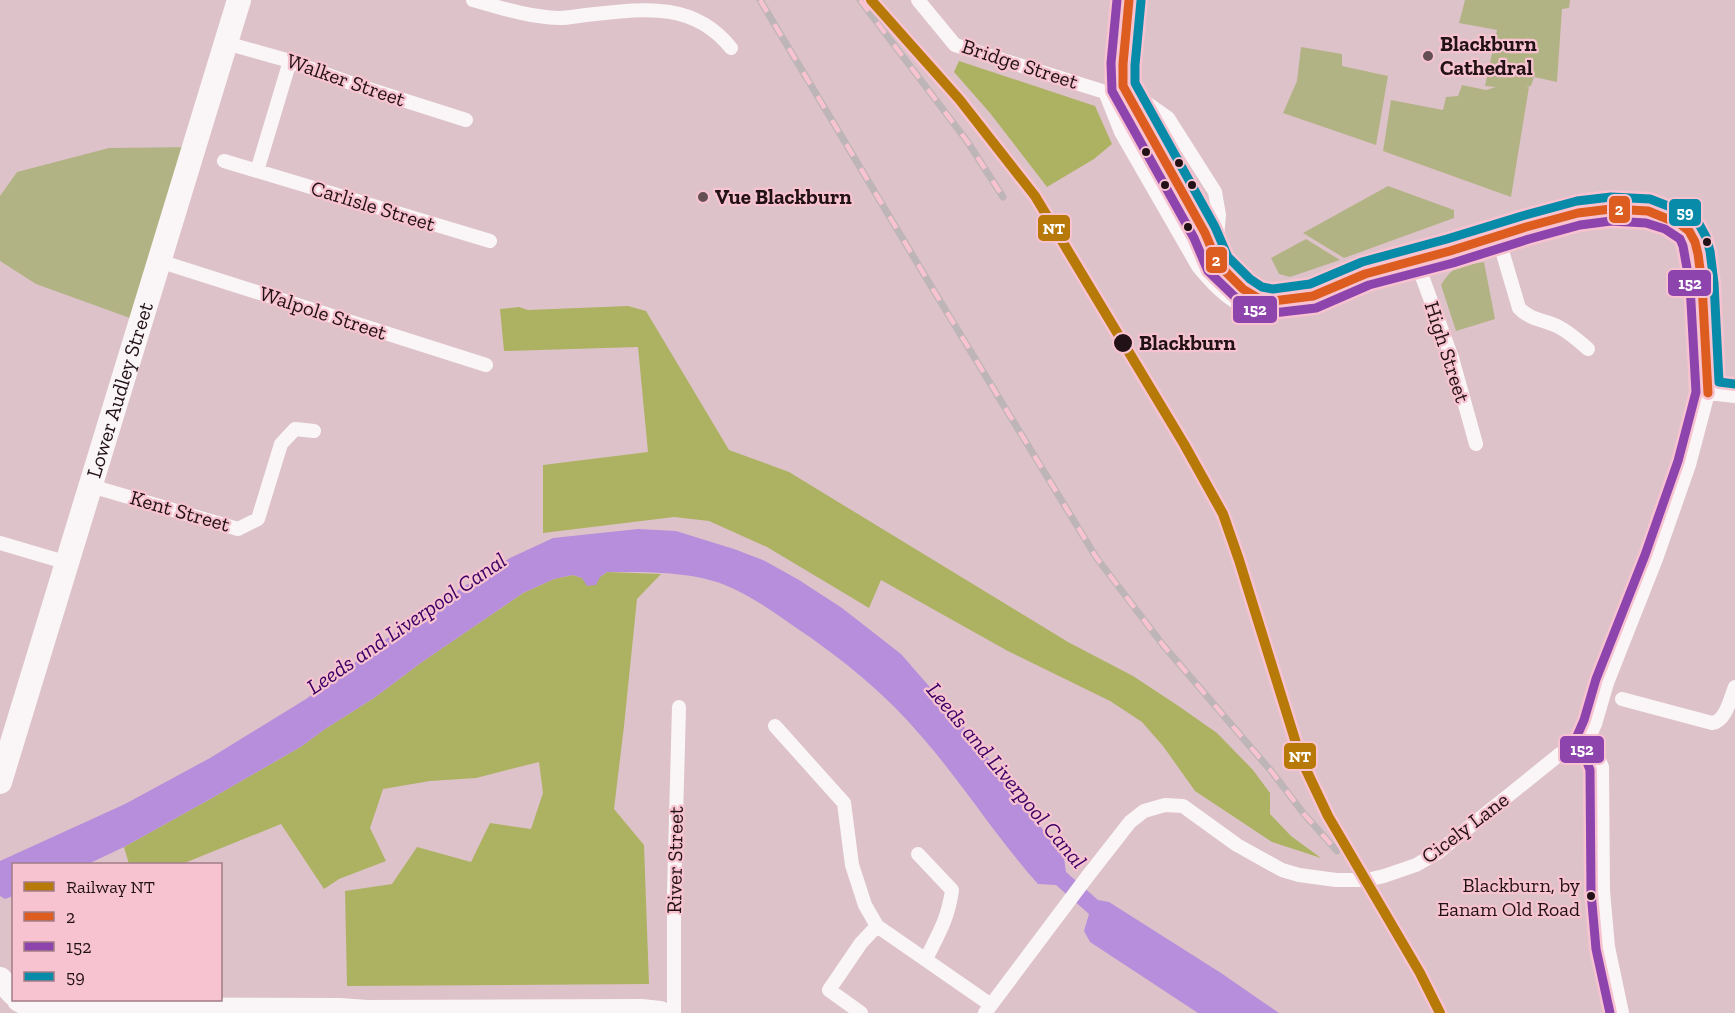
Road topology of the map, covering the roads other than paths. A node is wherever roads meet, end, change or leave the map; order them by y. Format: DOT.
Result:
graph roads {
  1 [pos="239,0"];
  2 [pos="472,0"];
  3 [pos="918,0"];
  4 [pos="1129,0"];
  5 [pos="226,43"];
  6 [pos="730,48"];
  7 [pos="290,61"];
  8 [pos="1123,86"];
  9 [pos="466,120"];
  10 [pos="224,161"];
  11 [pos="257,171"];
  12 [pos="1498,237"];
  13 [pos="490,241"];
  14 [pos="1416,260"];
  15 [pos="159,261"];
  16 [pos="1227,273"];
  17 [pos="1313,296"];
  18 [pos="1588,348"];
  19 [pos="486,365"];
  20 [pos="1708,393"];
  21 [pos="1735,396"];
  22 [pos="314,431"];
  23 [pos="1476,444"];
  24 [pos="91,486"];
  25 [pos="0,543"];
  26 [pos="68,563"];
  27 [pos="1735,687"];
  28 [pos="1622,699"];
  29 [pos="679,707"];
  30 [pos="775,726"];
  31 [pos="1590,737"];
  32 [pos="0,782"];
  33 [pos="918,854"];
  34 [pos="877,926"];
  35 [pos="926,959"];
  36 [pos="23,1001"];
  37 [pos="988,1009"];
  38 [pos="367,1013"];
  39 [pos="660,1013"];
  40 [pos="674,1013"];
  41 [pos="861,1013"];
  42 [pos="1622,1013"];
  1 -- 5 [label="highway, Lower Audley Street"];
  2 -- 6 [label="street"];
  3 -- 17 [label="street, Bridge Street"];
  4 -- 8 [label="street"];
  5 -- 7 [label="street, Walker Street"];
  5 -- 15 [label="highway, Lower Audley Street"];
  7 -- 9 [label="street, Walker Street"];
  7 -- 11 [label="street"];
  8 -- 16 [label="street"];
  8 -- 16 [label="street"];
  10 -- 11 [label="street, Carlisle Street"];
  11 -- 13 [label="street, Carlisle Street"];
  12 -- 14 [label="street"];
  12 -- 18 [label="street"];
  12 -- 20 [label="street"];
  14 -- 17 [label="street"];
  14 -- 23 [label="street, High Street"];
  15 -- 19 [label="street, Walpole Street"];
  15 -- 24 [label="highway, Lower Audley Street"];
  16 -- 17 [label="street"];
  20 -- 21 [label="street"];
  20 -- 31 [label="street"];
  22 -- 24 [label="street, Kent Street"];
  24 -- 26 [label="highway, Lower Audley Street"];
  25 -- 26 [label="street"];
  26 -- 32 [label="highway, Lower Audley Street"];
  27 -- 28 [label="street"];
  29 -- 40 [label="street, River Street"];
  30 -- 34 [label="street"];
  31 -- 37 [label="street, Cicely Lane"];
  31 -- 42 [label="street"];
  33 -- 35 [label="street"];
  34 -- 35 [label="street"];
  34 -- 41 [label="street"];
  35 -- 37 [label="street"];
  36 -- 38 [label="highway"];
  38 -- 39 [label="highway"];
}
